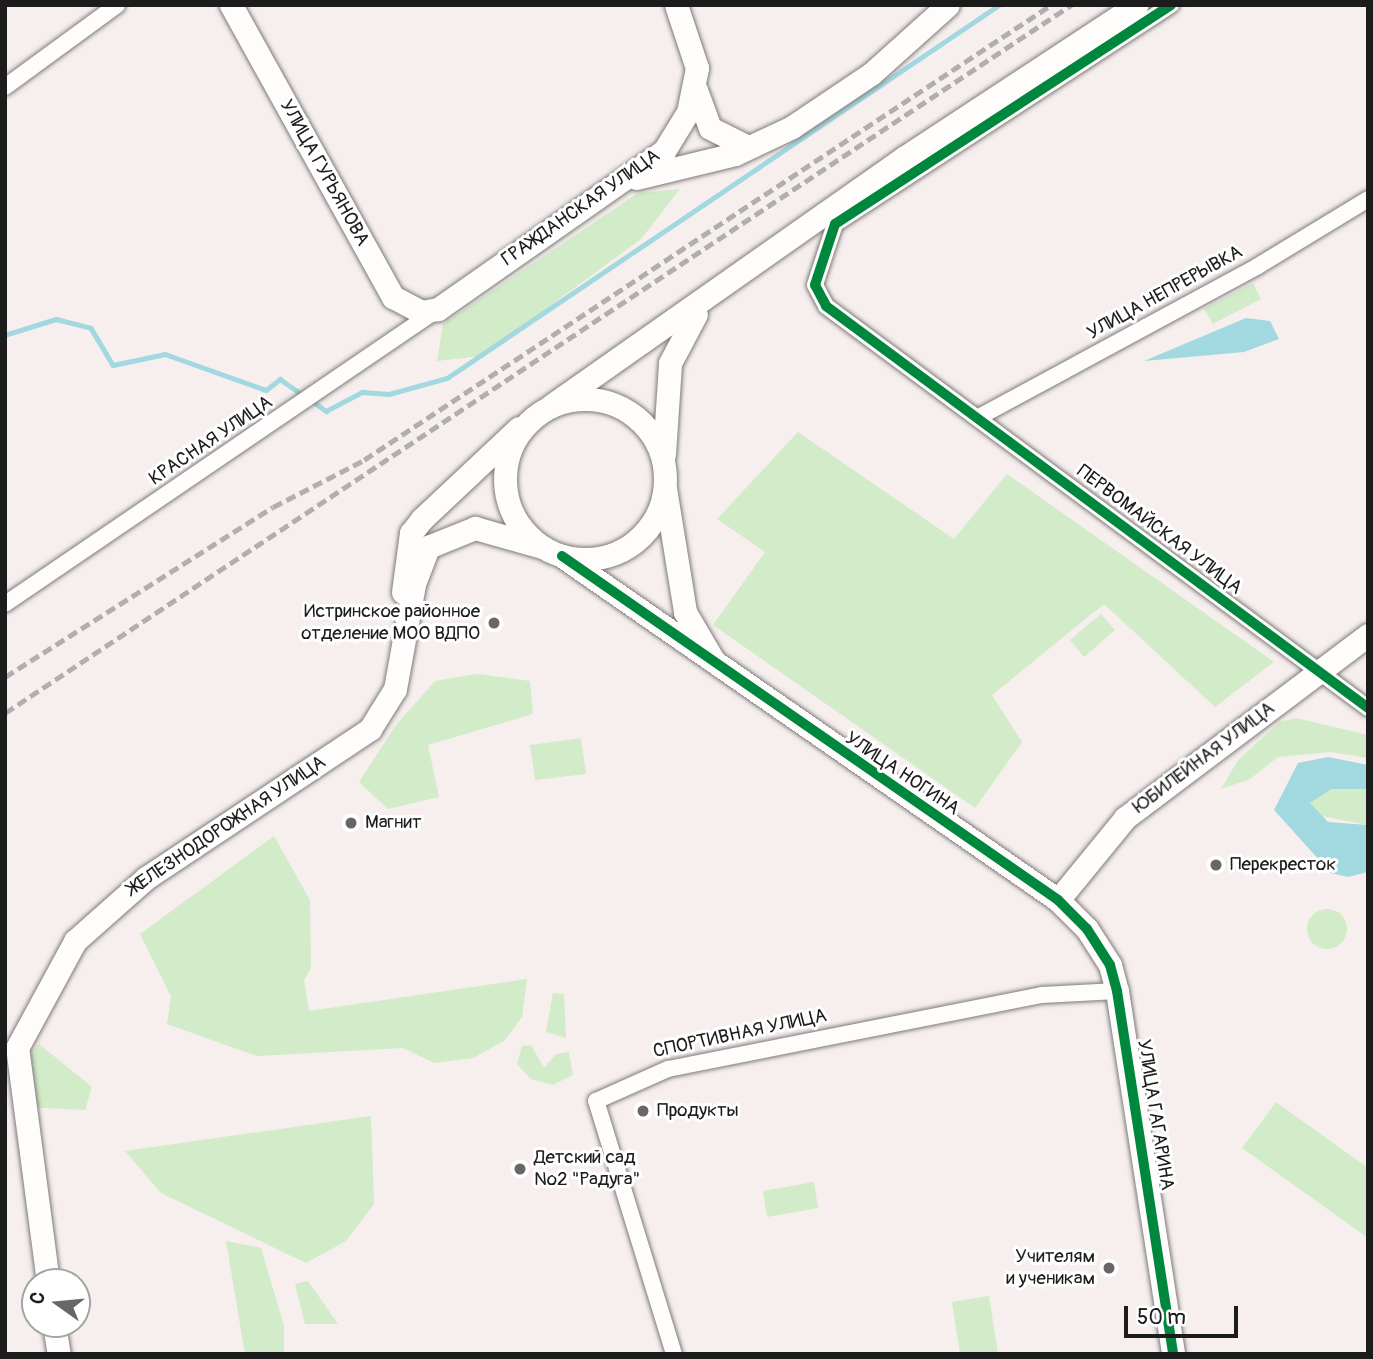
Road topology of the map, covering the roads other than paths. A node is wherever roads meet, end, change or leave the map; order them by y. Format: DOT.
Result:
graph roads {
  1 [pos="117,5"];
  2 [pos="231,5"];
  3 [pos="676,5"];
  4 [pos="948,5"];
  5 [pos="1136,5"];
  6 [pos="1171,5"];
  7 [pos="696,75"];
  8 [pos="5,87"];
  9 [pos="748,147"];
  10 [pos="611,189"];
  11 [pos="1368,199"];
  12 [pos="707,301"];
  13 [pos="438,309"];
  14 [pos="552,405"];
  15 [pos="979,417"];
  16 [pos="529,421"];
  17 [pos="664,461"];
  18 [pos="665,487"];
  19 [pos="552,551"];
  20 [pos="5,604"];
  21 [pos="403,630"];
  22 [pos="1368,635"];
  23 [pos="1318,673"];
  24 [pos="727,676"];
  25 [pos="1368,708"];
  26 [pos="1058,900"];
  27 [pos="1117,991"];
  28 [pos="46,1268"];
  29 [pos="674,1354"];
  30 [pos="1173,1354"];
  1 -- 8 [label="street"];
  2 -- 13 [label="street, УЛИЦА ГУРЬЯНОВА"];
  3 -- 7 [label="street, ГРАЖДАНСКАЯ УЛИЦА"];
  4 -- 9 [label="street"];
  5 -- 12 [label="street"];
  6 -- 15 [label="street, ПЕРВОМАЙСКАЯ УЛИЦА"];
  7 -- 9 [label="street"];
  7 -- 10 [label="street, ГРАЖДАНСКАЯ УЛИЦА"];
  9 -- 10 [label="street"];
  10 -- 13 [label="street, ГРАЖДАНСКАЯ УЛИЦА"];
  11 -- 15 [label="street, УЛИЦА НЕПРЕРЫВКА"];
  12 -- 14 [label="street"];
  12 -- 17 [label="street"];
  13 -- 20 [label="street, КРАСНАЯ УЛИЦА"];
  14 -- 16 [label="street"];
  14 -- 17 [label="street"];
  15 -- 23 [label="street, ПЕРВОМАЙСКАЯ УЛИЦА"];
  16 -- 19 [label="street"];
  16 -- 21 [label="street, ЖЕЛЕЗНОДОРОЖНАЯ УЛИЦА"];
  17 -- 18 [label="street"];
  18 -- 19 [label="street"];
  18 -- 24 [label="street"];
  19 -- 21 [label="street, ЖЕЛЕЗНОДОРОЖНАЯ УЛИЦА"];
  19 -- 24 [label="street, УЛИЦА НОГИНА"];
  21 -- 28 [label="street, ЖЕЛЕЗНОДОРОЖНАЯ УЛИЦА"];
  22 -- 23 [label="street, ЮБИЛЕЙНАЯ УЛИЦА"];
  23 -- 25 [label="street, ПЕРВОМАЙСКАЯ УЛИЦА"];
  23 -- 26 [label="street, ЮБИЛЕЙНАЯ УЛИЦА"];
  24 -- 26 [label="street, УЛИЦА НОГИНА"];
  26 -- 27 [label="street, УЛИЦА ГАГАРИНА"];
  27 -- 29 [label="street, СПОРТИВНАЯ УЛИЦА"];
  27 -- 30 [label="street, УЛИЦА ГАГАРИНА"];
}
